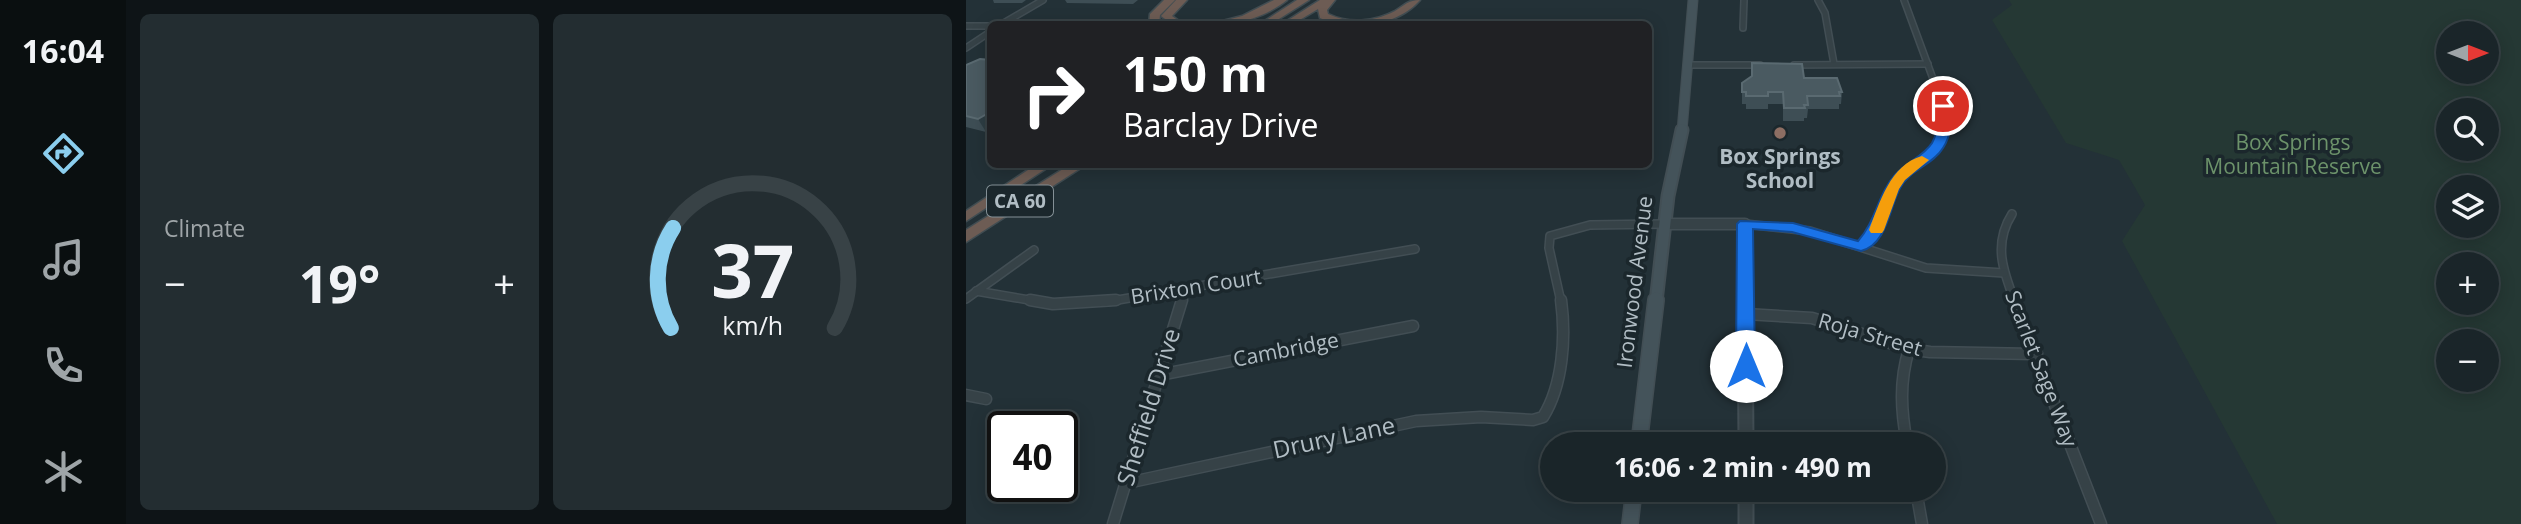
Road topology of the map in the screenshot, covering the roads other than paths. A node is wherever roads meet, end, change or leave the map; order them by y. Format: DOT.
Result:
graph roads {
  1 [pos="1043,0"];
  2 [pos="1050,0"];
  3 [pos="1170,0"];
  4 [pos="1182,0"];
  5 [pos="1282,0"];
  6 [pos="1304,0"];
  7 [pos="1324,0"];
  8 [pos="1330,0"];
  9 [pos="1415,0"];
  10 [pos="1424,0"];
  11 [pos="1693,0"];
  12 [pos="1744,0"];
  13 [pos="1818,0"];
  14 [pos="1904,0"];
  15 [pos="1007,21"];
  16 [pos="1015,21"];
  17 [pos="1154,21"];
  18 [pos="1174,21"];
  19 [pos="1230,21"];
  20 [pos="1270,21"];
  21 [pos="1292,21"];
  22 [pos="1338,21"];
  23 [pos="1362,21"];
  24 [pos="1391,21"];
  25 [pos="966,26"];
  26 [pos="987,26"];
  27 [pos="1744,28"];
  28 [pos="987,34"];
  29 [pos="987,38"];
  30 [pos="966,49"];
  31 [pos="1834,64"];
  32 [pos="1928,64"];
  33 [pos="1688,65"];
  34 [pos="1772,65"];
  35 [pos="1786,65"];
  36 [pos="1022,168"];
  37 [pos="1041,168"];
  38 [pos="1069,168"];
  39 [pos="1075,168"];
  40 [pos="966,206"];
  41 [pos="2012,214"];
  42 [pos="966,216"];
  43 [pos="1664,224"];
  44 [pos="1745,224"];
  45 [pos="966,237"];
  46 [pos="1861,246"];
  47 [pos="1415,249"];
  48 [pos="1034,250"];
  49 [pos="2004,273"];
  50 [pos="1185,290"];
  51 [pos="976,292"];
  52 [pos="966,299"];
  53 [pos="1745,314"];
  54 [pos="1413,326"];
  55 [pos="1909,349"];
  56 [pos="2037,354"];
  57 [pos="1159,375"];
  58 [pos="966,396"];
  59 [pos="986,399"];
  60 [pos="1640,432"];
  61 [pos="1746,432"];
  62 [pos="1905,432"];
  63 [pos="1127,483"];
  64 [pos="1633,502"];
  65 [pos="1746,502"];
  66 [pos="1918,502"];
  67 [pos="1113,524"];
  68 [pos="1630,524"];
  69 [pos="1746,524"];
  70 [pos="1922,524"];
  71 [pos="2101,524"];
  1 -- 15 [label="street"];
  2 -- 16 [label="street"];
  3 -- 17 [label="highway"];
  4 -- 18 [label="highway"];
  5 -- 19 [label="highway"];
  6 -- 20 [label="highway"];
  7 -- 21 [label="highway"];
  8 -- 22 [label="highway"];
  9 -- 23 [label="highway"];
  10 -- 24 [label="highway"];
  11 -- 33 [label="main road, Ironwood Avenue"];
  12 -- 27 [label="street"];
  13 -- 31 [label="street"];
  14 -- 32 [label="street"];
  25 -- 26 [label="street"];
  28 -- 30 [label="street"];
  29 -- 30 [label="street"];
  31 -- 32 [label="street"];
  31 -- 35 [label="street"];
  32 -- 46 [label="street"];
  33 -- 34 [label="street"];
  33 -- 43 [label="main road, Ironwood Avenue"];
  36 -- 40 [label="highway"];
  37 -- 42 [label="highway, CA 60"];
  38 -- 45 [label="highway, CA 60"];
  39 -- 45 [label="highway"];
  41 -- 49 [label="street, Scarlet Sage Way"];
  43 -- 44 [label="street"];
  43 -- 60 [label="main road, Ironwood Avenue"];
  43 -- 63 [label="street, Drury Lane"];
  44 -- 46 [label="street"];
  44 -- 53 [label="street"];
  46 -- 49 [label="street"];
  47 -- 50 [label="street, Brixton Court"];
  48 -- 51 [label="street"];
  49 -- 56 [label="street, Scarlet Sage Way"];
  50 -- 51 [label="street, Brixton Court"];
  50 -- 57 [label="street, Sheffield Drive"];
  51 -- 52 [label="street"];
  53 -- 55 [label="street, Roja Street"];
  53 -- 61 [label="street"];
  54 -- 57 [label="street, Cambridge"];
  55 -- 56 [label="street, Roja Street"];
  55 -- 62 [label="street"];
  56 -- 71 [label="street, Scarlet Sage Way"];
  57 -- 63 [label="street, Sheffield Drive"];
  58 -- 59 [label="street"];
  63 -- 67 [label="street, Sheffield Drive"];
  64 -- 68 [label="main road"];
  65 -- 69 [label="street"];
  66 -- 70 [label="street"];
}
